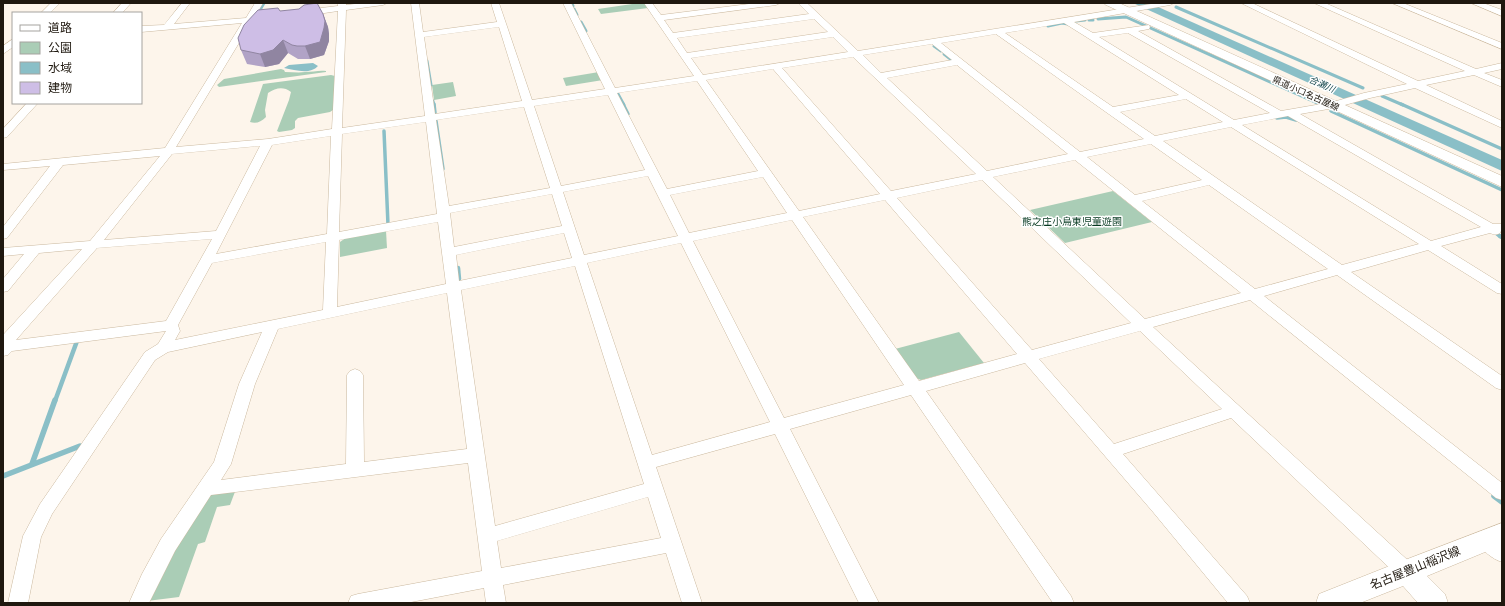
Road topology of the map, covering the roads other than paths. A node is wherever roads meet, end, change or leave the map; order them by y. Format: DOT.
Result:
graph roads {
  1 [pos="56,3"];
  2 [pos="126,3"];
  3 [pos="186,3"];
  4 [pos="259,3"];
  5 [pos="383,3"];
  6 [pos="415,3"];
  7 [pos="495,3"];
  8 [pos="567,3"];
  9 [pos="648,3"];
  10 [pos="776,3"];
  11 [pos="802,3"];
  12 [pos="1110,3"];
  13 [pos="1170,3"];
  14 [pos="1245,3"];
  15 [pos="1318,3"];
  16 [pos="1396,3"];
  17 [pos="1475,3"];
  18 [pos="342,6"];
  19 [pos="1131,11"];
  20 [pos="46,12"];
  21 [pos="118,12"];
  22 [pos="1502,13"];
  23 [pos="296,14"];
  24 [pos="816,16"];
  25 [pos="261,18"];
  26 [pos="659,18"];
  27 [pos="1065,20"];
  28 [pos="248,21"];
  29 [pos="502,24"];
  30 [pos="167,27"];
  31 [pos="1146,27"];
  32 [pos="142,29"];
  33 [pos="1130,30"];
  34 [pos="997,31"];
  35 [pos="835,34"];
  36 [pos="419,35"];
  37 [pos="671,36"];
  38 [pos="1092,36"];
  39 [pos="933,41"];
  40 [pos="12,42"];
  41 [pos="1502,46"];
  42 [pos="3,51"];
  43 [pos="856,53"];
  44 [pos="685,56"];
  45 [pos="959,62"];
  46 [pos="775,66"];
  47 [pos="1502,66"];
  48 [pos="1476,72"];
  49 [pos="880,76"];
  50 [pos="700,78"];
  51 [pos="1417,84"];
  52 [pos="1502,84"];
  53 [pos="611,91"];
  54 [pos="1188,96"];
  55 [pos="528,103"];
  56 [pos="32,104"];
  57 [pos="1337,104"];
  58 [pos="1112,111"];
  59 [pos="1291,113"];
  60 [pos="1278,114"];
  61 [pos="431,118"];
  62 [pos="1233,124"];
  63 [pos="1502,125"];
  64 [pos="337,131"];
  65 [pos="3,135"];
  66 [pos="1153,140"];
  67 [pos="268,142"];
  68 [pos="168,151"];
  69 [pos="1077,156"];
  70 [pos="59,162"];
  71 [pos="3,168"];
  72 [pos="653,172"];
  73 [pos="766,173"];
  74 [pos="986,175"];
  75 [pos="1211,181"];
  76 [pos="1502,182"];
  77 [pos="557,190"];
  78 [pos="664,194"];
  79 [pos="887,196"];
  80 [pos="1131,200"];
  81 [pos="443,214"];
  82 [pos="796,216"];
  83 [pos="569,228"];
  84 [pos="1499,230"];
  85 [pos="221,234"];
  86 [pos="3,235"];
  87 [pos="332,238"];
  88 [pos="686,238"];
  89 [pos="94,244"];
  90 [pos="1430,245"];
  91 [pos="35,249"];
  92 [pos="3,252"];
  93 [pos="449,252"];
  94 [pos="207,260"];
  95 [pos="579,260"];
  96 [pos="1340,270"];
  97 [pos="3,288"];
  98 [pos="454,288"];
  99 [pos="1502,290"];
  100 [pos="1251,295"];
  101 [pos="330,313"];
  102 [pos="171,325"];
  103 [pos="1142,325"];
  104 [pos="272,326"];
  105 [pos="5,344"];
  106 [pos="164,348"];
  107 [pos="1027,357"];
  108 [pos="355,375"];
  109 [pos="1502,384"];
  110 [pos="914,389"];
  111 [pos="1234,411"];
  112 [pos="780,426"];
  113 [pos="1110,452"];
  114 [pos="475,455"];
  115 [pos="646,463"];
  116 [pos="355,470"];
  117 [pos="654,488"];
  118 [pos="204,489"];
  119 [pos="1502,493"];
  120 [pos="487,536"];
  121 [pos="1497,543"];
  122 [pos="672,544"];
  123 [pos="1406,571"];
  124 [pos="493,578"];
  125 [pos="18,603"];
  126 [pos="139,603"];
  127 [pos="358,603"];
  128 [pos="496,603"];
  129 [pos="692,603"];
  130 [pos="869,603"];
  131 [pos="1064,603"];
  132 [pos="1240,603"];
  133 [pos="1329,603"];
  134 [pos="1435,603"];
  1 -- 20 [label="street"];
  2 -- 21 [label="street"];
  3 -- 30 [label="street"];
  4 -- 28 [label="street"];
  5 -- 18 [label="street"];
  6 -- 36 [label="street"];
  7 -- 29 [label="street"];
  8 -- 53 [label="street"];
  9 -- 26 [label="street"];
  10 -- 26 [label="street"];
  11 -- 24 [label="street"];
  12 -- 19 [label="main road, 県道小口名古屋線"];
  13 -- 19 [label="street"];
  14 -- 51 [label="street"];
  15 -- 48 [label="street"];
  16 -- 41 [label="street"];
  17 -- 22 [label="street"];
  18 -- 23 [label="street"];
  18 -- 64 [label="street"];
  19 -- 27 [label="street"];
  19 -- 57 [label="main road, 県道小口名古屋線"];
  24 -- 35 [label="street"];
  24 -- 37 [label="street"];
  25 -- 28 [label="street"];
  26 -- 37 [label="street"];
  27 -- 34 [label="street"];
  27 -- 38 [label="street"];
  28 -- 30 [label="street"];
  28 -- 68 [label="street"];
  29 -- 36 [label="street"];
  29 -- 55 [label="street"];
  30 -- 32 [label="street"];
  31 -- 33 [label="street"];
  33 -- 38 [label="street"];
  33 -- 60 [label="street"];
  34 -- 39 [label="street"];
  34 -- 58 [label="street"];
  35 -- 43 [label="street"];
  35 -- 44 [label="street"];
  36 -- 61 [label="street"];
  37 -- 44 [label="street"];
  38 -- 54 [label="street"];
  39 -- 43 [label="street"];
  39 -- 45 [label="street"];
  40 -- 42 [label="street"];
  43 -- 46 [label="street"];
  43 -- 49 [label="street"];
  44 -- 50 [label="street"];
  45 -- 49 [label="street"];
  45 -- 69 [label="street"];
  46 -- 50 [label="street"];
  46 -- 79 [label="street"];
  47 -- 48 [label="street"];
  48 -- 51 [label="street"];
  48 -- 52 [label="street"];
  49 -- 74 [label="street"];
  50 -- 53 [label="street"];
  50 -- 73 [label="street"];
  51 -- 57 [label="street"];
  51 -- 63 [label="street"];
  53 -- 55 [label="street"];
  53 -- 72 [label="street"];
  54 -- 58 [label="street"];
  54 -- 62 [label="street"];
  55 -- 61 [label="street"];
  55 -- 77 [label="street"];
  56 -- 65 [label="street"];
  57 -- 59 [label="street"];
  57 -- 76 [label="main road, 県道小口名古屋線"];
  58 -- 66 [label="street"];
  59 -- 60 [label="street"];
  59 -- 84 [label="street"];
  60 -- 62 [label="street"];
  61 -- 64 [label="street"];
  61 -- 81 [label="street"];
  62 -- 66 [label="street"];
  62 -- 90 [label="street"];
  64 -- 67 [label="street"];
  64 -- 87 [label="street"];
  66 -- 69 [label="street"];
  66 -- 75 [label="street"];
  67 -- 68 [label="street"];
  67 -- 85 [label="street"];
  68 -- 70 [label="street"];
  68 -- 89 [label="street"];
  69 -- 74 [label="street"];
  69 -- 80 [label="street"];
  70 -- 71 [label="street"];
  70 -- 86 [label="street"];
  72 -- 77 [label="street"];
  72 -- 78 [label="street"];
  73 -- 78 [label="street"];
  73 -- 82 [label="street"];
  74 -- 79 [label="street"];
  74 -- 103 [label="street"];
  75 -- 80 [label="street"];
  75 -- 96 [label="street"];
  77 -- 81 [label="street"];
  77 -- 83 [label="street"];
  78 -- 88 [label="street"];
  79 -- 82 [label="street"];
  79 -- 107 [label="street"];
  80 -- 100 [label="street"];
  81 -- 87 [label="street"];
  81 -- 93 [label="street"];
  82 -- 88 [label="street"];
  82 -- 110 [label="street"];
  83 -- 93 [label="street"];
  83 -- 95 [label="street"];
  84 -- 90 [label="street"];
  85 -- 89 [label="street"];
  85 -- 94 [label="street"];
  87 -- 94 [label="street"];
  87 -- 101 [label="street"];
  88 -- 95 [label="street"];
  88 -- 112 [label="street"];
  89 -- 91 [label="street"];
  89 -- 105 [label="street"];
  90 -- 96 [label="street"];
  90 -- 99 [label="street"];
  91 -- 92 [label="street"];
  91 -- 97 [label="street"];
  93 -- 98 [label="street"];
  94 -- 102 [label="street"];
  95 -- 98 [label="street"];
  95 -- 115 [label="street"];
  96 -- 100 [label="street"];
  96 -- 109 [label="street"];
  98 -- 101 [label="street"];
  98 -- 114 [label="street"];
  100 -- 103 [label="street"];
  100 -- 119 [label="street"];
  101 -- 104 [label="street"];
  102 -- 105 [label="street"];
  102 -- 106 [label="street"];
  103 -- 107 [label="street"];
  103 -- 111 [label="street"];
  104 -- 106 [label="street"];
  104 -- 118 [label="street"];
  106 -- 125 [label="street"];
  107 -- 110 [label="street"];
  107 -- 113 [label="street"];
  108 -- 116 [label="street"];
  110 -- 112 [label="street"];
  110 -- 131 [label="street"];
  111 -- 113 [label="street"];
  111 -- 123 [label="street"];
  112 -- 115 [label="street"];
  112 -- 130 [label="street"];
  113 -- 132 [label="street"];
  114 -- 116 [label="street"];
  114 -- 120 [label="street"];
  115 -- 117 [label="street"];
  116 -- 118 [label="street"];
  117 -- 120 [label="street"];
  117 -- 122 [label="street"];
  118 -- 126 [label="street"];
  120 -- 124 [label="street"];
  121 -- 123 [label="main road, 名古屋豊山稲沢線"];
  122 -- 124 [label="street"];
  122 -- 129 [label="street"];
  123 -- 133 [label="main road, 名古屋豊山稲沢線"];
  123 -- 134 [label="main road"];
  124 -- 127 [label="street"];
  124 -- 128 [label="street"];
}
